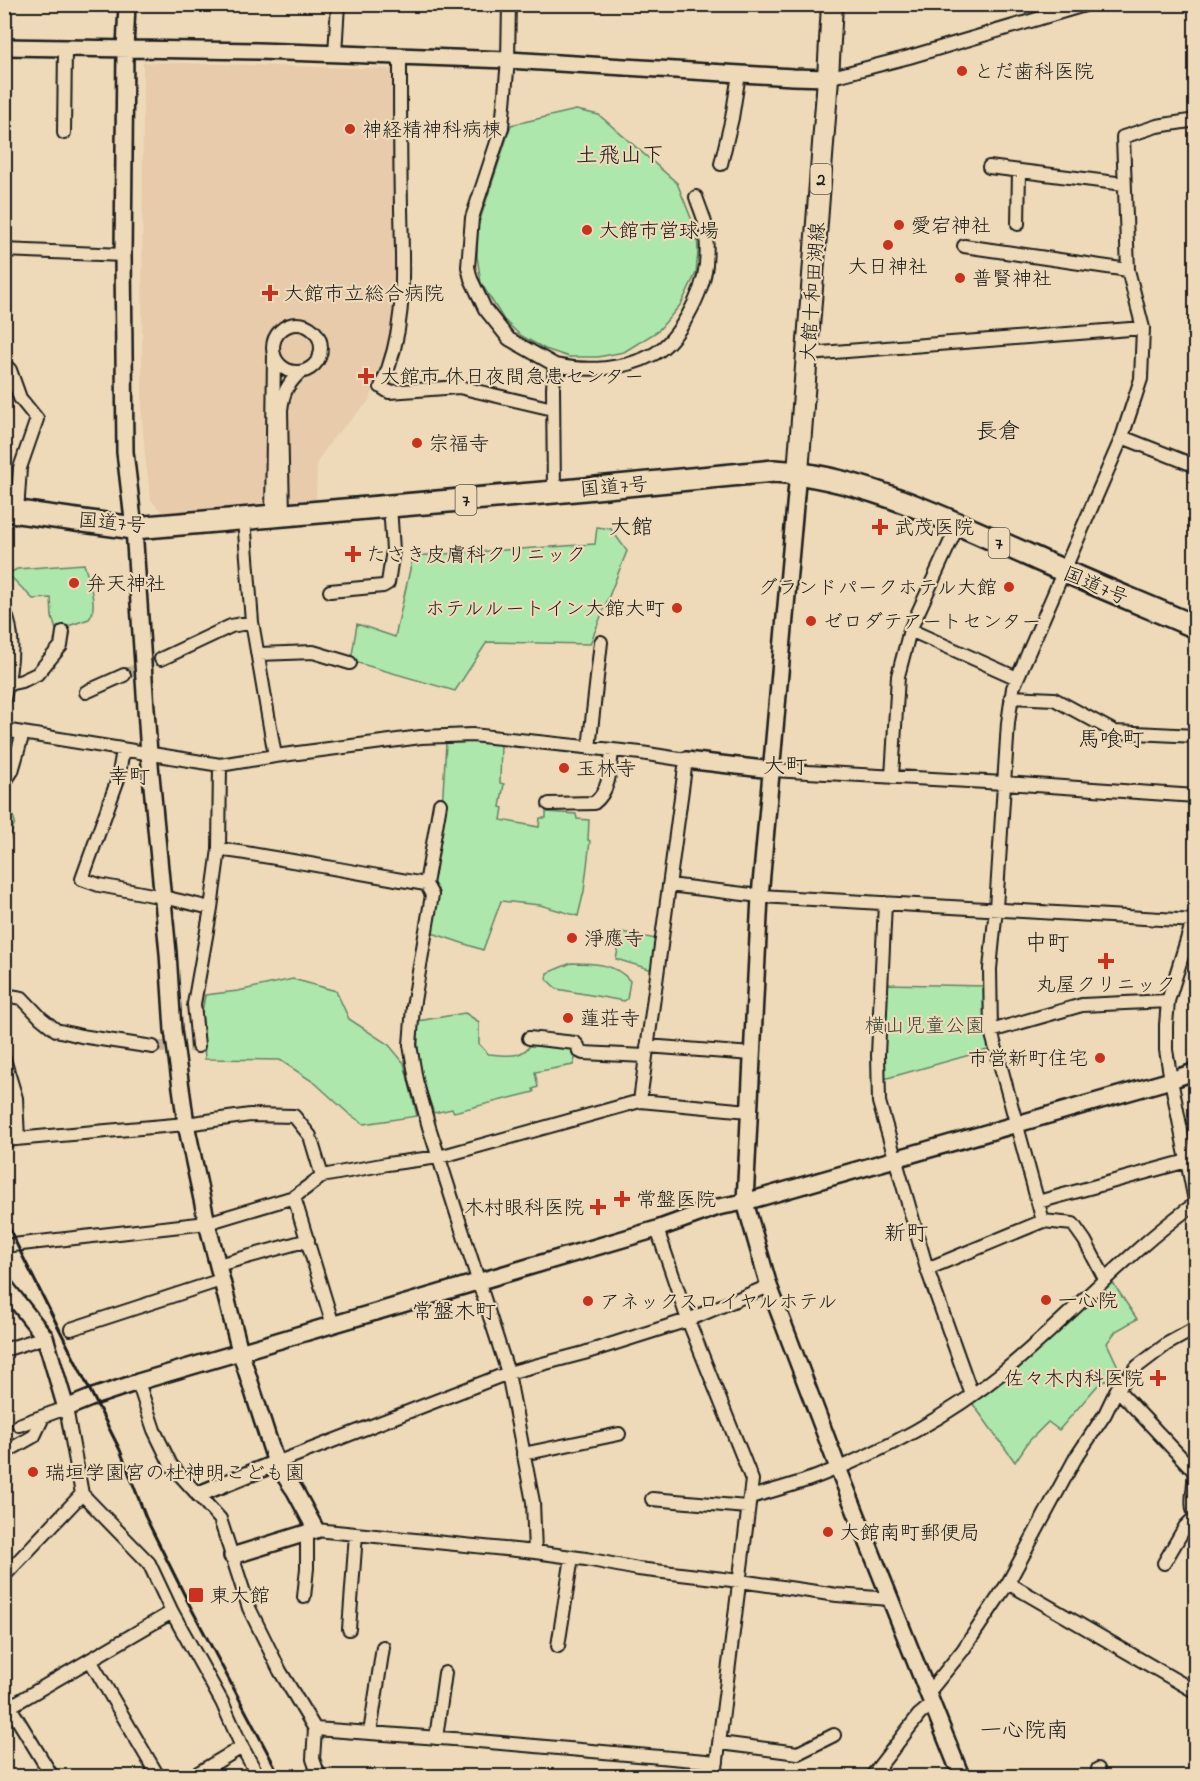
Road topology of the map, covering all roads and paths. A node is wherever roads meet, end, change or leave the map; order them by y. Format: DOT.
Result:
graph roads {
  1 [pos="127,4"];
  2 [pos="338,4"];
  3 [pos="509,4"];
  4 [pos="832,4"];
  5 [pos="1088,4"];
  6 [pos="4,47"];
  7 [pos="65,48"];
  8 [pos="125,50"];
  9 [pos="335,54"];
  10 [pos="400,56"];
  11 [pos="508,60"];
  12 [pos="739,74"];
  13 [pos="828,78"];
  14 [pos="1196,120"];
  15 [pos="64,134"];
  16 [pos="721,164"];
  17 [pos="989,167"];
  18 [pos="1019,171"];
  19 [pos="1124,184"];
  20 [pos="696,197"];
  21 [pos="1018,224"];
  22 [pos="964,246"];
  23 [pos="4,250"];
  24 [pos="123,255"];
  25 [pos="1128,270"];
  26 [pos="1143,328"];
  27 [pos="274,354"];
  28 [pos="808,354"];
  29 [pos="4,364"];
  30 [pos="555,364"];
  31 [pos="300,372"];
  32 [pos="553,409"];
  33 [pos="1122,437"];
  34 [pos="1196,466"];
  35 [pos="798,472"];
  36 [pos="554,492"];
  37 [pos="390,506"];
  38 [pos="11,511"];
  39 [pos="278,516"];
  40 [pos="244,519"];
  41 [pos="958,525"];
  42 [pos="134,528"];
  43 [pos="1064,572"];
  44 [pos="330,591"];
  45 [pos="5,616"];
  46 [pos="252,622"];
  47 [pos="1196,627"];
  48 [pos="910,630"];
  49 [pos="63,632"];
  50 [pos="601,642"];
  51 [pos="259,654"];
  52 [pos="161,659"];
  53 [pos="350,663"];
  54 [pos="124,675"];
  55 [pos="1017,678"];
  56 [pos="8,684"];
  57 [pos="86,692"];
  58 [pos="1011,697"];
  59 [pos="4,698"];
  60 [pos="4,730"];
  61 [pos="23,733"];
  62 [pos="1196,736"];
  63 [pos="590,748"];
  64 [pos="123,750"];
  65 [pos="612,750"];
  66 [pos="149,754"];
  67 [pos="275,756"];
  68 [pos="686,760"];
  69 [pos="220,765"];
  70 [pos="772,770"];
  71 [pos="892,777"];
  72 [pos="4,783"];
  73 [pos="1004,783"];
  74 [pos="1196,796"];
  75 [pos="440,804"];
  76 [pos="549,804"];
  77 [pos="219,849"];
  78 [pos="426,884"];
  79 [pos="669,885"];
  80 [pos="760,896"];
  81 [pos="163,897"];
  82 [pos="885,903"];
  83 [pos="211,908"];
  84 [pos="996,908"];
  85 [pos="1195,917"];
  86 [pos="4,996"];
  87 [pos="1168,1001"];
  88 [pos="991,1031"];
  89 [pos="530,1038"];
  90 [pos="198,1046"];
  91 [pos="153,1047"];
  92 [pos="646,1051"];
  93 [pos="752,1054"];
  94 [pos="4,1059"];
  95 [pos="1196,1071"];
  96 [pos="1171,1080"];
  97 [pos="640,1101"];
  98 [pos="749,1111"];
  99 [pos="186,1124"];
  100 [pos="1016,1124"];
  101 [pos="18,1139"];
  102 [pos="4,1140"];
  103 [pos="440,1157"];
  104 [pos="895,1159"];
  105 [pos="1186,1161"];
  106 [pos="322,1176"];
  107 [pos="294,1197"];
  108 [pos="745,1202"];
  109 [pos="1038,1202"];
  110 [pos="1195,1204"];
  111 [pos="1043,1221"];
  112 [pos="207,1224"];
  113 [pos="657,1229"];
  114 [pos="308,1240"];
  115 [pos="4,1246"];
  116 [pos="927,1269"];
  117 [pos="219,1272"];
  118 [pos="1105,1279"];
  119 [pos="478,1283"];
  120 [pos="4,1285"];
  121 [pos="769,1286"];
  122 [pos="688,1320"];
  123 [pos="333,1324"];
  124 [pos="1196,1328"];
  125 [pos="71,1329"];
  126 [pos="45,1337"];
  127 [pos="4,1350"];
  128 [pos="240,1351"];
  129 [pos="508,1373"];
  130 [pos="138,1382"];
  131 [pos="1117,1389"];
  132 [pos="972,1395"];
  133 [pos="66,1408"];
  134 [pos="43,1418"];
  135 [pos="19,1425"];
  136 [pos="619,1434"];
  137 [pos="4,1453"];
  138 [pos="523,1454"];
  139 [pos="276,1463"];
  140 [pos="838,1468"];
  141 [pos="82,1494"];
  142 [pos="199,1494"];
  143 [pos="652,1499"];
  144 [pos="749,1502"];
  145 [pos="1195,1517"];
  146 [pos="312,1532"];
  147 [pos="356,1534"];
  148 [pos="535,1552"];
  149 [pos="232,1556"];
  150 [pos="572,1557"];
  151 [pos="1164,1563"];
  152 [pos="7,1571"];
  153 [pos="740,1581"];
  154 [pos="1008,1583"];
  155 [pos="304,1597"];
  156 [pos="890,1599"];
  157 [pos="172,1612"];
  158 [pos="349,1629"];
  159 [pos="558,1646"];
  160 [pos="383,1647"];
  161 [pos="90,1660"];
  162 [pos="445,1673"];
  163 [pos="1196,1692"];
  164 [pos="930,1698"];
  165 [pos="7,1709"];
  166 [pos="315,1730"];
  167 [pos="370,1733"];
  168 [pos="834,1735"];
  169 [pos="436,1738"];
  170 [pos="720,1743"];
  171 [pos="242,1747"];
  172 [pos="717,1762"];
  173 [pos="52,1776"];
  174 [pos="158,1776"];
  175 [pos="192,1776"];
  176 [pos="258,1776"];
  177 [pos="319,1776"];
  178 [pos="715,1776"];
  179 [pos="872,1776"];
  180 [pos="961,1776"];
  1 -- 8 [label="street"];
  2 -- 9 [label="street"];
  3 -- 11 [label="street"];
  4 -- 13 [label="main road, 大館十和田湖線 / 2"];
  5 -- 13 [label="street"];
  6 -- 7 [label="street"];
  7 -- 8 [label="street"];
  7 -- 15 [label="street"];
  8 -- 9 [label="street"];
  8 -- 24 [label="street"];
  9 -- 10 [label="street"];
  10 -- 11 [label="street"];
  10 -- 32 [label="street"];
  11 -- 12 [label="street"];
  11 -- 30 [label="street"];
  12 -- 13 [label="street"];
  12 -- 16 [label="street"];
  13 -- 28 [label="main road, 大館十和田湖線 / 2"];
  14 -- 19 [label="street"];
  17 -- 18 [label="street"];
  18 -- 19 [label="street"];
  18 -- 21 [label="street"];
  19 -- 25 [label="street"];
  20 -- 30 [label="street"];
  22 -- 25 [label="street"];
  23 -- 24 [label="street"];
  24 -- 42 [label="street"];
  25 -- 26 [label="street"];
  26 -- 28 [label="street"];
  26 -- 33 [label="street"];
  27 -- 31 [label="street"];
  27 -- 31 [label="street"];
  27 -- 39 [label="street"];
  28 -- 35 [label="main road, 大館十和田湖線 / 2"];
  29 -- 38 [label="street"];
  30 -- 32 [label="street"];
  31 -- 39 [label="street"];
  32 -- 36 [label="street"];
  33 -- 34 [label="street"];
  33 -- 43 [label="street"];
  35 -- 36 [label="highway, 国道7号 / 7"];
  35 -- 41 [label="highway, 国道7号 / 7"];
  35 -- 70 [label="street"];
  36 -- 37 [label="highway, 国道7号 / 7"];
  37 -- 39 [label="highway, 国道7号 / 7"];
  37 -- 44 [label="street"];
  38 -- 42 [label="highway, 国道7号 / 7"];
  39 -- 40 [label="highway, 国道7号 / 7"];
  40 -- 42 [label="highway, 国道7号 / 7"];
  40 -- 46 [label="street"];
  41 -- 43 [label="highway, 国道7号 / 7"];
  41 -- 48 [label="street"];
  42 -- 66 [label="street"];
  43 -- 47 [label="highway, 国道7号 / 7"];
  43 -- 55 [label="street"];
  45 -- 56 [label="street"];
  46 -- 51 [label="street"];
  46 -- 52 [label="street"];
  48 -- 55 [label="street"];
  48 -- 71 [label="street"];
  49 -- 56 [label="street"];
  50 -- 63 [label="street"];
  51 -- 53 [label="street"];
  51 -- 67 [label="street"];
  54 -- 57 [label="street"];
  55 -- 58 [label="street"];
  56 -- 59 [label="street"];
  58 -- 62 [label="street"];
  58 -- 73 [label="street"];
  60 -- 61 [label="street"];
  61 -- 64 [label="street"];
  61 -- 72 [label="street"];
  63 -- 65 [label="street"];
  63 -- 67 [label="street"];
  64 -- 66 [label="street"];
  64 -- 81 [label="street"];
  65 -- 68 [label="street"];
  65 -- 76 [label="street"];
  66 -- 69 [label="street"];
  66 -- 81 [label="street"];
  67 -- 69 [label="street"];
  68 -- 70 [label="street"];
  68 -- 79 [label="street"];
  69 -- 77 [label="street"];
  70 -- 71 [label="street"];
  70 -- 80 [label="street"];
  71 -- 73 [label="street"];
  73 -- 74 [label="street"];
  73 -- 84 [label="street"];
  75 -- 78 [label="street"];
  77 -- 78 [label="street"];
  77 -- 83 [label="street"];
  78 -- 103 [label="street"];
  79 -- 80 [label="street"];
  79 -- 92 [label="street"];
  80 -- 82 [label="street"];
  80 -- 93 [label="street"];
  81 -- 83 [label="street"];
  81 -- 99 [label="street"];
  82 -- 84 [label="street"];
  82 -- 104 [label="street"];
  83 -- 90 [label="street"];
  84 -- 85 [label="street"];
  84 -- 88 [label="street"];
  85 -- 87 [label="street"];
  86 -- 91 [label="street"];
  87 -- 88 [label="street"];
  87 -- 96 [label="street"];
  88 -- 100 [label="street"];
  89 -- 92 [label="street"];
  92 -- 93 [label="street"];
  92 -- 97 [label="street"];
  93 -- 98 [label="street"];
  94 -- 101 [label="street"];
  95 -- 96 [label="street"];
  96 -- 100 [label="street"];
  96 -- 105 [label="street"];
  97 -- 98 [label="street"];
  97 -- 103 [label="street"];
  98 -- 108 [label="street"];
  99 -- 101 [label="street"];
  99 -- 106 [label="street"];
  99 -- 112 [label="street"];
  100 -- 104 [label="street"];
  100 -- 109 [label="street"];
  101 -- 102 [label="street"];
  103 -- 106 [label="street"];
  103 -- 119 [label="street"];
  104 -- 108 [label="street"];
  104 -- 116 [label="street"];
  105 -- 109 [label="street"];
  105 -- 110 [label="street"];
  106 -- 107 [label="street"];
  107 -- 112 [label="street"];
  107 -- 114 [label="street"];
  108 -- 113 [label="street"];
  108 -- 121 [label="street"];
  109 -- 111 [label="street"];
  110 -- 118 [label="street"];
  111 -- 116 [label="street"];
  111 -- 118 [label="street"];
  112 -- 115 [label="street"];
  112 -- 117 [label="street"];
  113 -- 119 [label="street"];
  113 -- 122 [label="street"];
  114 -- 117 [label="street"];
  114 -- 123 [label="street"];
  116 -- 132 [label="street"];
  117 -- 125 [label="street"];
  117 -- 128 [label="street"];
  118 -- 132 [label="street"];
  119 -- 123 [label="street"];
  119 -- 129 [label="street"];
  120 -- 126 [label="street"];
  121 -- 122 [label="street"];
  121 -- 140 [label="street"];
  122 -- 129 [label="street"];
  122 -- 144 [label="street"];
  123 -- 128 [label="street"];
  124 -- 131 [label="street"];
  126 -- 127 [label="street"];
  126 -- 133 [label="street"];
  128 -- 130 [label="street"];
  128 -- 139 [label="street"];
  129 -- 138 [label="street"];
  129 -- 139 [label="street"];
  130 -- 133 [label="street"];
  130 -- 142 [label="street"];
  131 -- 145 [label="street"];
  131 -- 154 [label="street"];
  132 -- 140 [label="street"];
  133 -- 134 [label="street"];
  133 -- 141 [label="street"];
  134 -- 135 [label="street"];
  134 -- 137 [label="street"];
  136 -- 138 [label="street"];
  138 -- 148 [label="street"];
  139 -- 142 [label="street"];
  139 -- 146 [label="street"];
  140 -- 144 [label="street"];
  140 -- 156 [label="street"];
  141 -- 152 [label="street"];
  141 -- 157 [label="street"];
  142 -- 149 [label="street"];
  143 -- 144 [label="street"];
  144 -- 153 [label="street"];
  145 -- 151 [label="street"];
  146 -- 147 [label="street"];
  146 -- 149 [label="street"];
  146 -- 155 [label="street"];
  147 -- 148 [label="street"];
  147 -- 158 [label="street"];
  148 -- 150 [label="street"];
  149 -- 166 [label="street"];
  150 -- 153 [label="street"];
  150 -- 159 [label="street"];
  153 -- 156 [label="street"];
  153 -- 170 [label="street"];
  154 -- 163 [label="street"];
  154 -- 164 [label="street"];
  156 -- 164 [label="street"];
  157 -- 161 [label="street"];
  157 -- 171 [label="street"];
  160 -- 167 [label="street"];
  161 -- 165 [label="street"];
  161 -- 174 [label="street"];
  162 -- 169 [label="street"];
  164 -- 179 [label="street"];
  164 -- 180 [label="street"];
  165 -- 173 [label="street"];
  166 -- 167 [label="street"];
  166 -- 177 [label="street"];
  167 -- 169 [label="street"];
  168 -- 170 [label="street"];
  169 -- 172 [label="street"];
  170 -- 172 [label="street"];
  171 -- 175 [label="street"];
  171 -- 176 [label="street"];
  172 -- 178 [label="street"];
}
